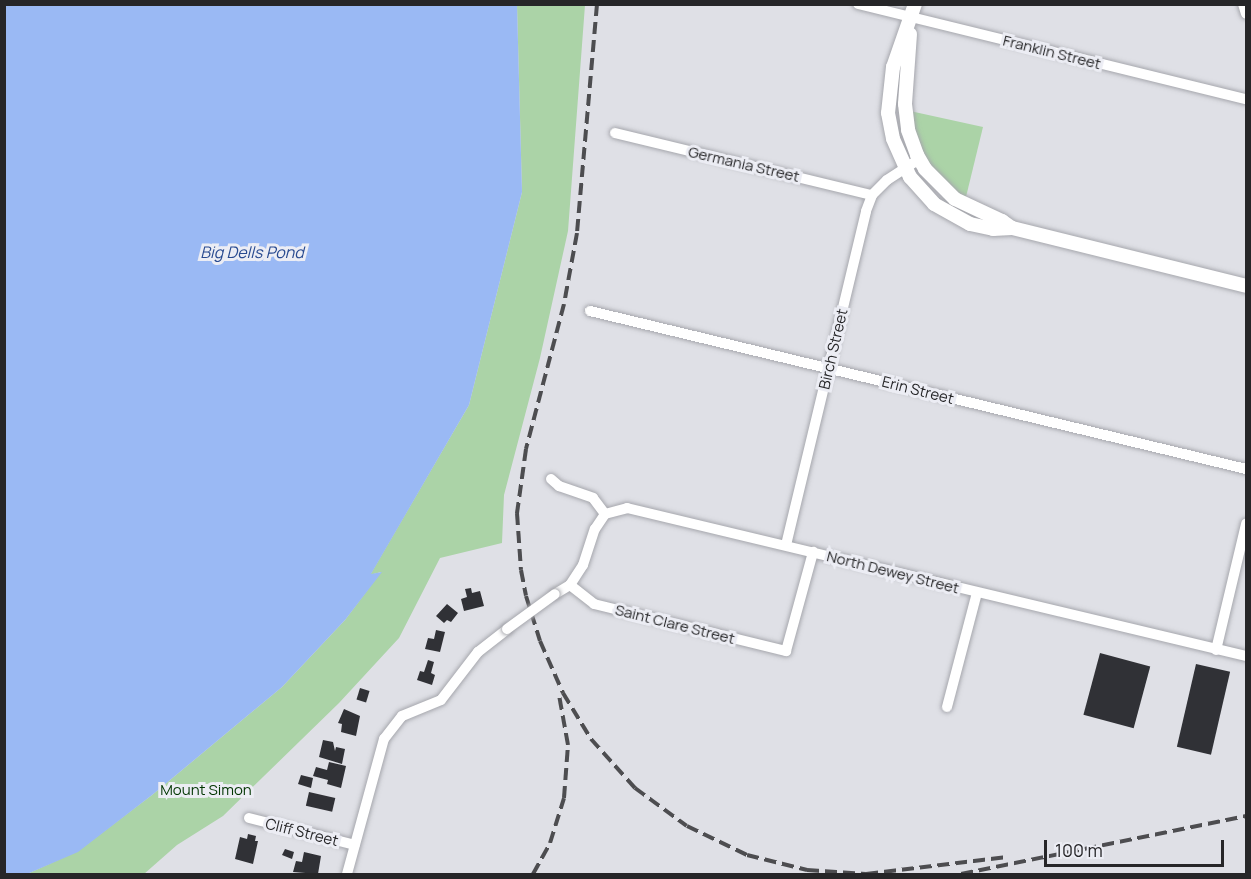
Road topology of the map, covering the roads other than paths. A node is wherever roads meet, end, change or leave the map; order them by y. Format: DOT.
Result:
graph roads {
  1 [pos="858,4"];
  2 [pos="1243,4"];
  3 [pos="913,11"];
  4 [pos="1246,14"];
  5 [pos="1246,99"];
  6 [pos="615,133"];
  7 [pos="919,159"];
  8 [pos="905,168"];
  9 [pos="872,195"];
  10 [pos="1012,228"];
  11 [pos="1246,286"];
  12 [pos="590,311"];
  13 [pos="828,369"];
  14 [pos="1246,469"];
  15 [pos="551,478"];
  16 [pos="605,514"];
  17 [pos="1246,524"];
  18 [pos="786,545"];
  19 [pos="813,552"];
  20 [pos="570,585"];
  21 [pos="977,593"];
  22 [pos="1216,650"];
  23 [pos="1246,656"];
  24 [pos="947,707"];
  25 [pos="249,819"];
  26 [pos="355,845"];
  27 [pos="347,874"];
  1 -- 3 [label="street, Franklin Street"];
  2 -- 4 [label="street"];
  3 -- 5 [label="street, Franklin Street"];
  3 -- 7 [label="main road"];
  3 -- 8 [label="main road"];
  6 -- 9 [label="street, Germania Street"];
  7 -- 8 [label="street"];
  7 -- 10 [label="main road"];
  8 -- 9 [label="street"];
  8 -- 10 [label="main road"];
  9 -- 13 [label="street, Birch Street"];
  10 -- 11 [label="main road"];
  12 -- 13 [label="street, Erin Street"];
  13 -- 14 [label="street, Erin Street"];
  13 -- 18 [label="street, Birch Street"];
  15 -- 16 [label="street"];
  16 -- 18 [label="street, North Dewey Street"];
  16 -- 20 [label="street"];
  17 -- 22 [label="street"];
  18 -- 19 [label="street, North Dewey Street"];
  19 -- 20 [label="street, Saint Clare Street"];
  19 -- 21 [label="street, North Dewey Street"];
  20 -- 26 [label="street, bridge"];
  21 -- 22 [label="street, North Dewey Street"];
  21 -- 24 [label="street"];
  22 -- 23 [label="street, North Dewey Street"];
  25 -- 26 [label="street, Cliff Street"];
  26 -- 27 [label="street"];
}
